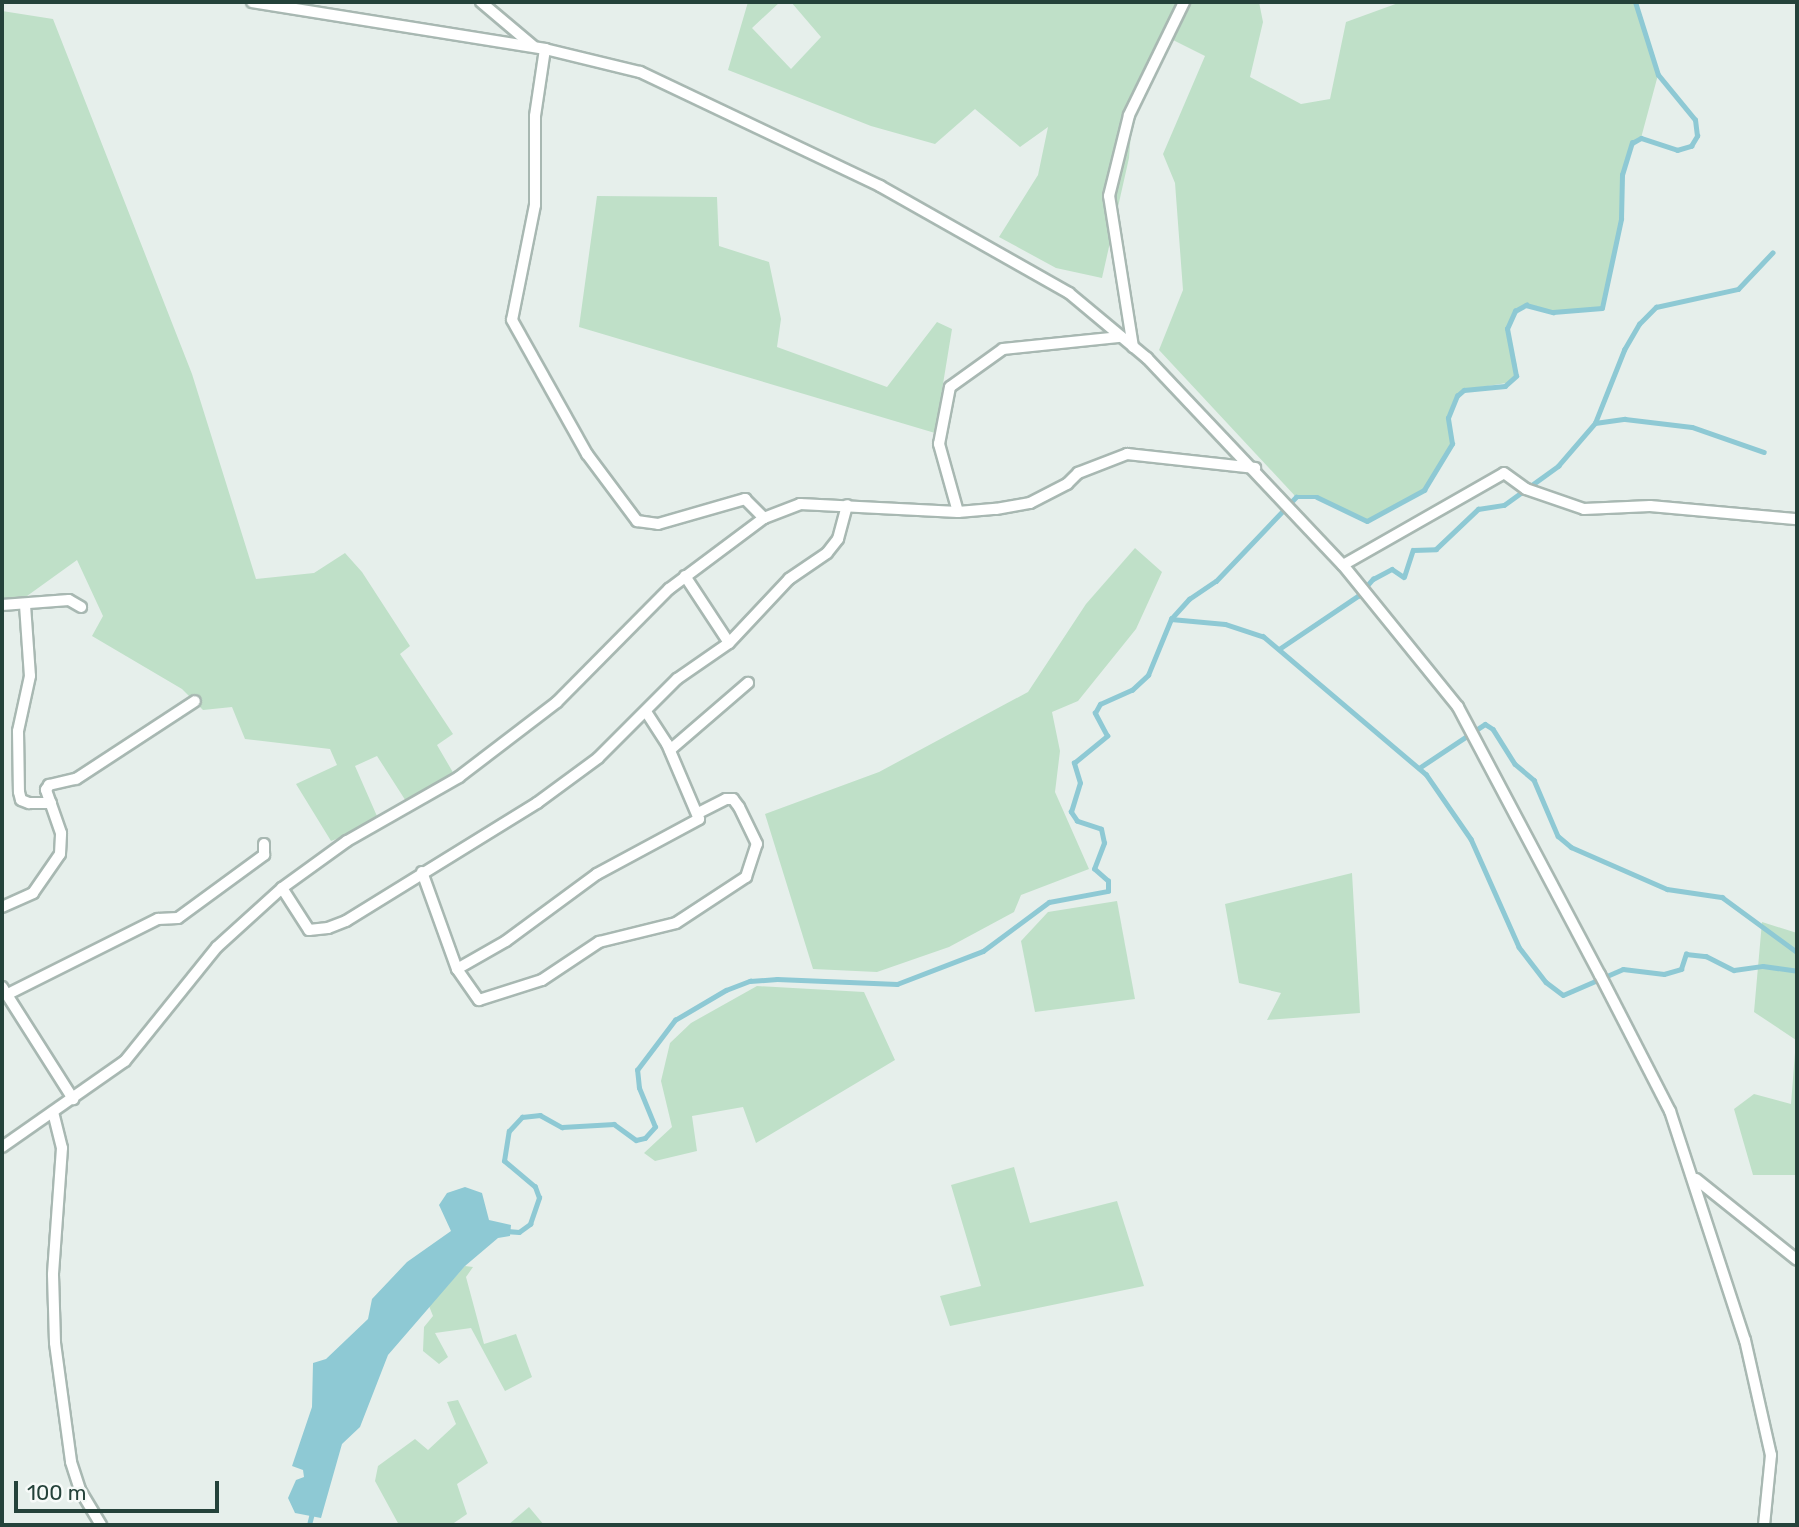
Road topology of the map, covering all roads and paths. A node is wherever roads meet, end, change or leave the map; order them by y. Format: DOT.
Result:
graph roads {
  1 [pos="252,2"];
  2 [pos="481,2"];
  3 [pos="1184,2"];
  4 [pos="533,47"];
  5 [pos="545,49"];
  6 [pos="1120,337"];
  7 [pos="1133,347"];
  8 [pos="1255,468"];
  9 [pos="847,505"];
  10 [pos="958,512"];
  11 [pos="764,518"];
  12 [pos="1797,519"];
  13 [pos="1343,565"];
  14 [pos="685,576"];
  15 [pos="2,605"];
  16 [pos="25,605"];
  17 [pos="80,607"];
  18 [pos="729,642"];
  19 [pos="748,683"];
  20 [pos="195,701"];
  21 [pos="646,712"];
  22 [pos="670,750"];
  23 [pos="51,803"];
  24 [pos="698,814"];
  25 [pos="264,845"];
  26 [pos="422,872"];
  27 [pos="282,888"];
  28 [pos="2,907"];
  29 [pos="457,969"];
  30 [pos="5,991"];
  31 [pos="73,1099"];
  32 [pos="53,1112"];
  33 [pos="2,1147"];
  34 [pos="1696,1179"];
  35 [pos="1797,1259"];
  36 [pos="101,1525"];
  37 [pos="1764,1525"];
  1 -- 4 [label="street"];
  2 -- 4 [label="street"];
  3 -- 7 [label="street"];
  4 -- 5 [label="street"];
  5 -- 6 [label="street"];
  5 -- 11 [label="street"];
  6 -- 7 [label="street"];
  6 -- 10 [label="street"];
  7 -- 8 [label="street"];
  8 -- 10 [label="street"];
  8 -- 13 [label="street"];
  9 -- 10 [label="street"];
  9 -- 11 [label="street"];
  9 -- 18 [label="street"];
  11 -- 14 [label="street"];
  12 -- 13 [label="street"];
  13 -- 34 [label="street"];
  14 -- 18 [label="street"];
  14 -- 27 [label="street"];
  15 -- 16 [label="street"];
  16 -- 17 [label="street"];
  16 -- 23 [label="street"];
  18 -- 21 [label="street"];
  19 -- 22 [label="street"];
  20 -- 23 [label="street"];
  21 -- 22 [label="street"];
  21 -- 26 [label="street"];
  22 -- 24 [label="street"];
  23 -- 28 [label="street"];
  24 -- 29 [label="street"];
  24 -- 29 [label="street"];
  25 -- 30 [label="street"];
  26 -- 27 [label="street"];
  26 -- 29 [label="street"];
  27 -- 31 [label="street"];
  30 -- 31 [label="street"];
  31 -- 32 [label="street"];
  32 -- 33 [label="street"];
  32 -- 36 [label="street"];
  34 -- 35 [label="street"];
  34 -- 37 [label="street"];
}
